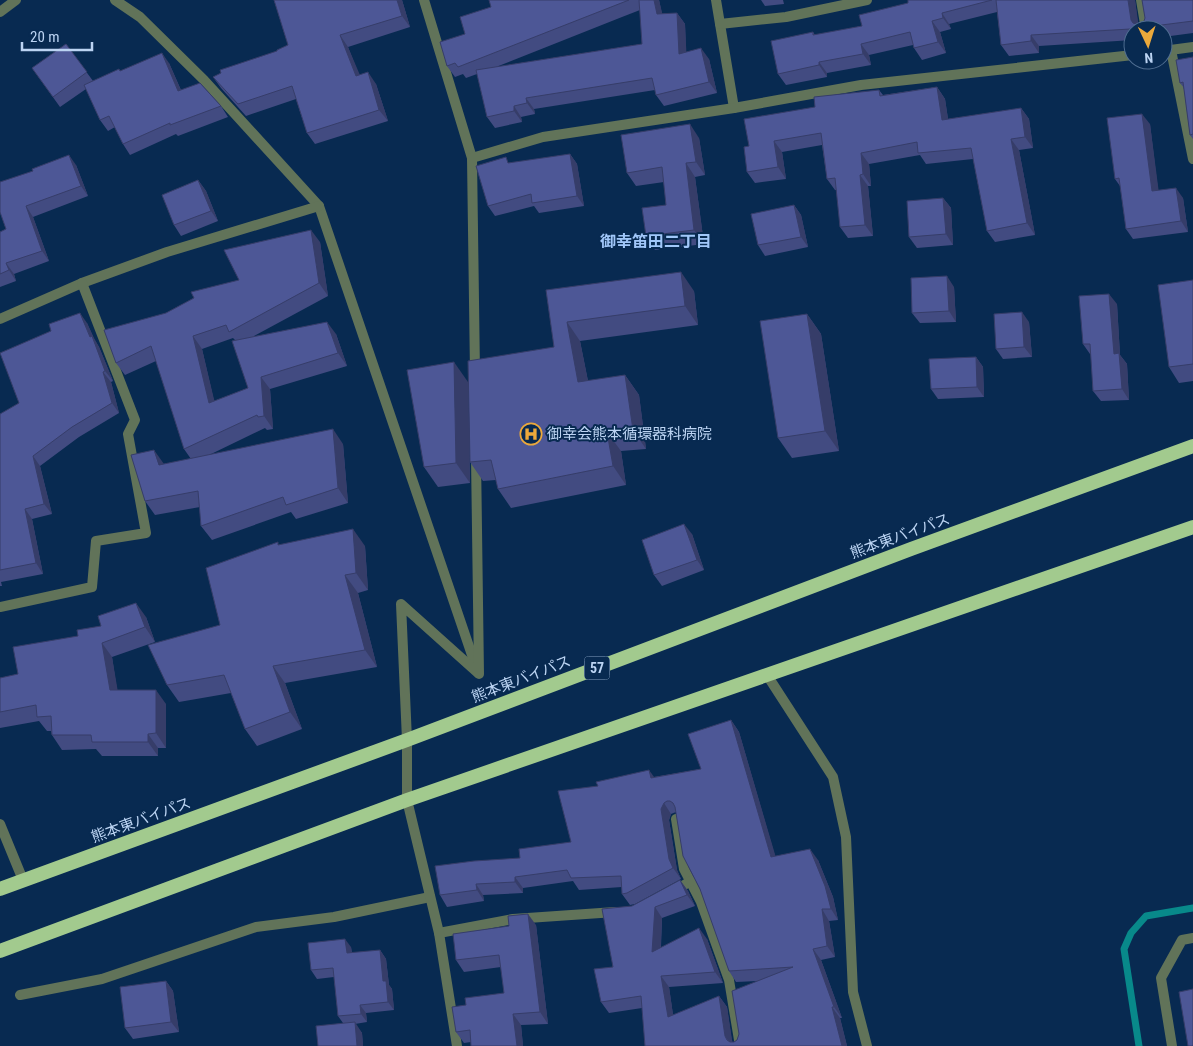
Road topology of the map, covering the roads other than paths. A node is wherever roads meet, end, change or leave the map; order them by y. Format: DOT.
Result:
graph roads {
  1 [pos="16,0"];
  2 [pos="115,0"];
  3 [pos="424,0"];
  4 [pos="716,0"];
  5 [pos="867,0"];
  6 [pos="1141,0"];
  7 [pos="0,12"];
  8 [pos="1144,20"];
  9 [pos="720,24"];
  10 [pos="1193,48"];
  11 [pos="1173,50"];
  12 [pos="1123,56"];
  13 [pos="1172,70"];
  14 [pos="734,108"];
  15 [pos="472,158"];
  16 [pos="1193,159"];
  17 [pos="319,206"];
  18 [pos="82,283"];
  19 [pos="0,319"];
  20 [pos="475,386"];
  21 [pos="476,446"];
  22 [pos="1193,446"];
  23 [pos="1193,528"];
  24 [pos="0,607"];
  25 [pos="478,674"];
  26 [pos="767,675"];
  27 [pos="407,740"];
  28 [pos="407,800"];
  29 [pos="676,819"];
  30 [pos="0,824"];
  31 [pos="23,880"];
  32 [pos="691,881"];
  33 [pos="0,888"];
  34 [pos="430,896"];
  35 [pos="660,898"];
  36 [pos="627,911"];
  37 [pos="439,933"];
  38 [pos="1193,938"];
  39 [pos="0,951"];
  40 [pos="20,995"];
  41 [pos="457,1046"];
  42 [pos="740,1046"];
  43 [pos="867,1046"];
  44 [pos="1172,1046"];
  1 -- 7 [label="street"];
  2 -- 17 [label="street"];
  3 -- 15 [label="street"];
  4 -- 9 [label="street"];
  5 -- 9 [label="street"];
  6 -- 8 [label="street"];
  9 -- 14 [label="street"];
  10 -- 11 [label="street"];
  12 -- 14 [label="street"];
  13 -- 16 [label="street"];
  14 -- 15 [label="street"];
  15 -- 20 [label="street"];
  17 -- 18 [label="street"];
  17 -- 25 [label="street"];
  18 -- 19 [label="street"];
  18 -- 24 [label="street"];
  21 -- 25 [label="street"];
  22 -- 27 [label="highway, 熊本東バイパス / 57"];
  23 -- 26 [label="highway"];
  25 -- 27 [label="street"];
  26 -- 28 [label="highway"];
  26 -- 43 [label="street"];
  27 -- 28 [label="street"];
  27 -- 31 [label="highway, 熊本東バイパス / 57"];
  28 -- 34 [label="street"];
  28 -- 39 [label="highway"];
  29 -- 32 [label="street"];
  30 -- 31 [label="street"];
  31 -- 33 [label="highway, 熊本東バイパス / 57"];
  32 -- 35 [label="street"];
  32 -- 42 [label="street"];
  34 -- 37 [label="street"];
  34 -- 40 [label="street"];
  36 -- 37 [label="street"];
  37 -- 41 [label="street"];
  38 -- 44 [label="street"];
}
